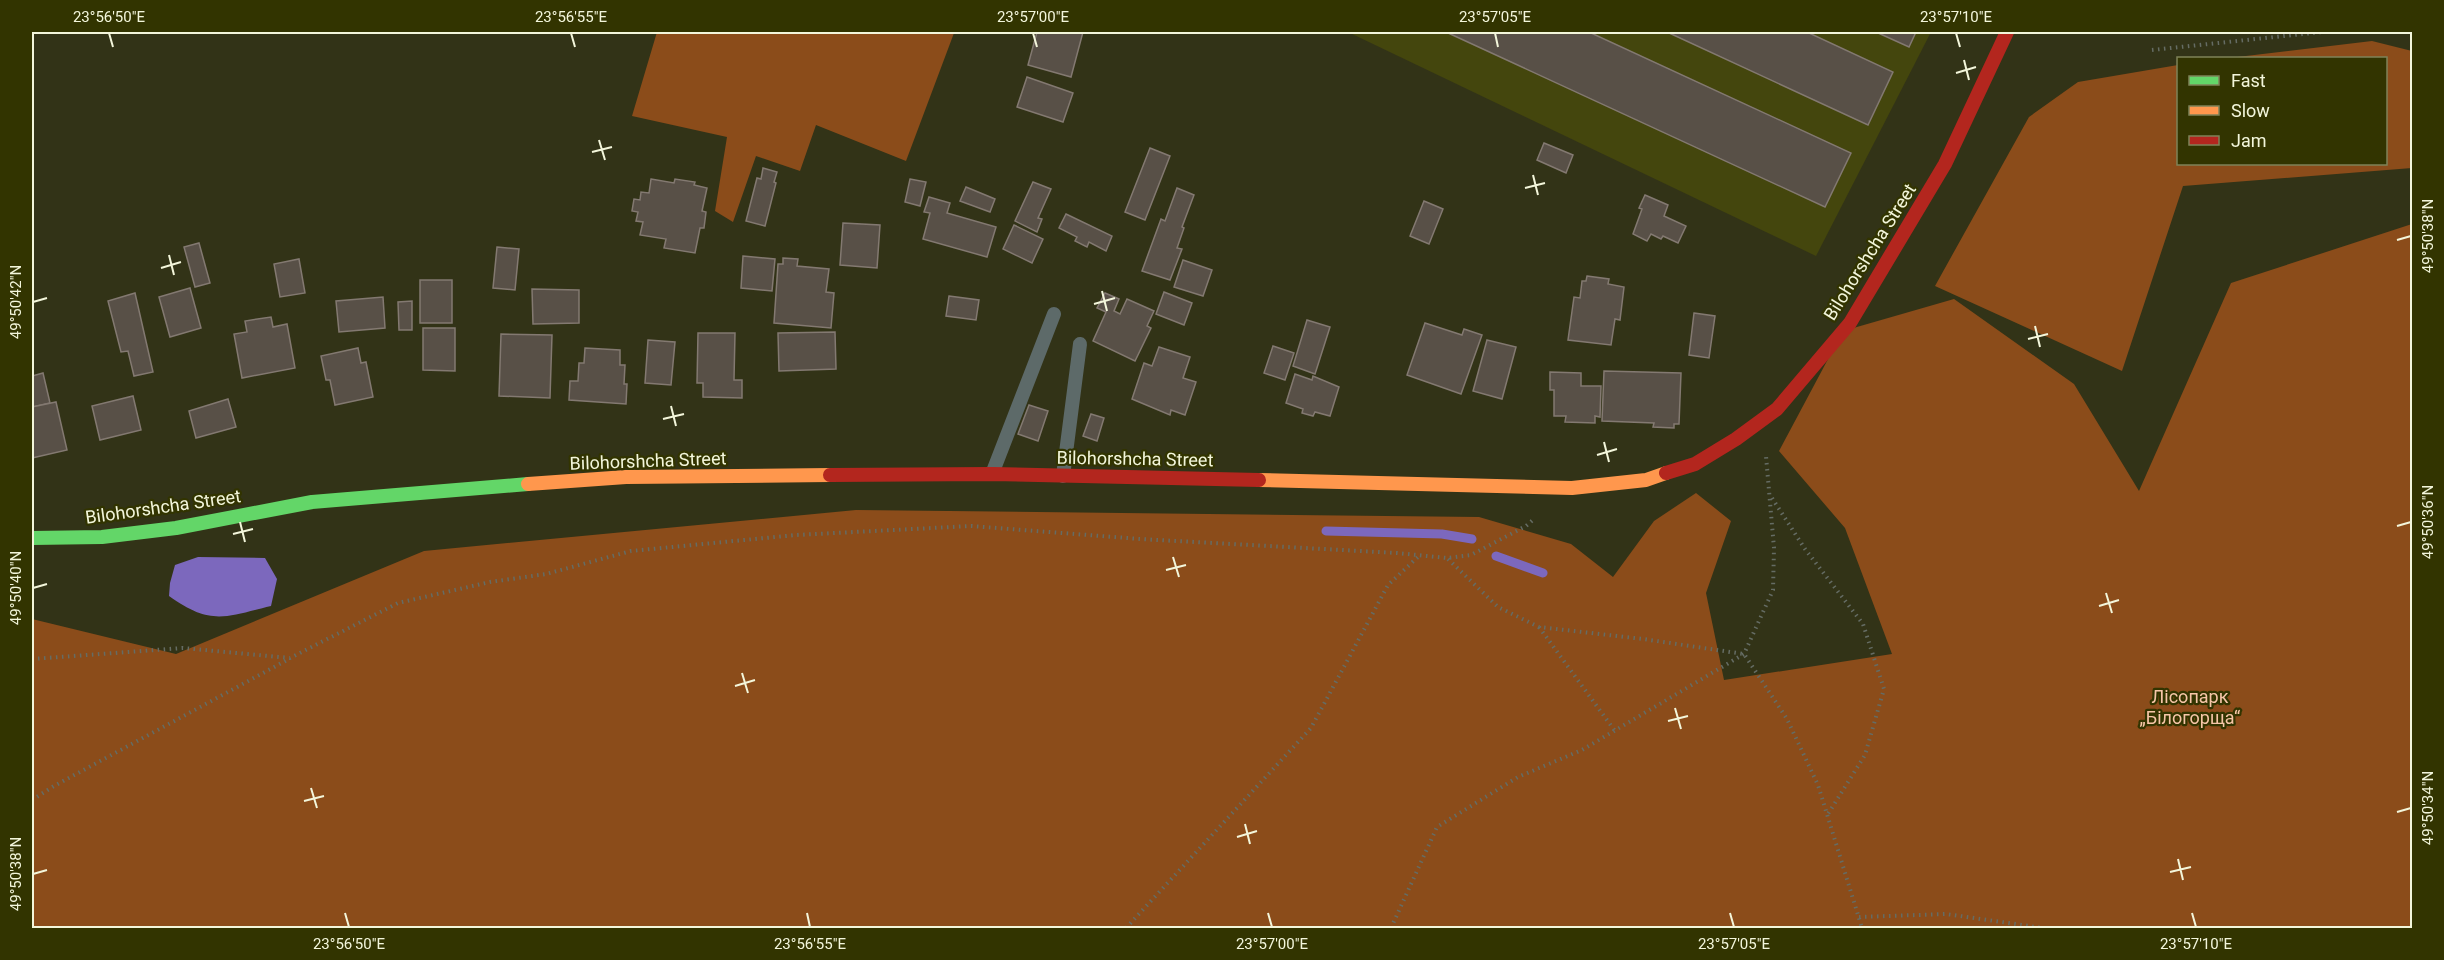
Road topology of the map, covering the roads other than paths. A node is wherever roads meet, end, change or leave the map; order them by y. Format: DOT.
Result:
graph roads {
  1 [pos="2007,33"];
  2 [pos="1054,314"];
  3 [pos="1080,344"];
  4 [pos="992,474"];
  5 [pos="1064,476"];
  6 [pos="32,538"];
  1 -- 5 [label="street, Bilohorshcha Street"];
  2 -- 4 [label="lane"];
  3 -- 5 [label="lane"];
  4 -- 5 [label="street, Bilohorshcha Street"];
  4 -- 6 [label="street, Bilohorshcha Street"];
}
